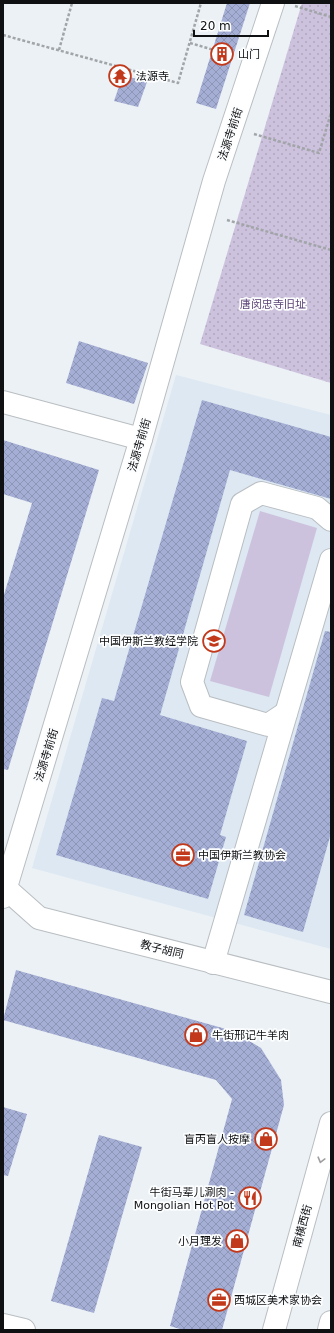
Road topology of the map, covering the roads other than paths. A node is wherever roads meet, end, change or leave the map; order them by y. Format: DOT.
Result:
graph roads {
  1 [pos="282,4"];
  2 [pos="3,402"];
  3 [pos="141,439"];
  4 [pos="331,520"];
  5 [pos="331,560"];
  6 [pos="286,713"];
  7 [pos="4,890"];
  8 [pos="213,963"];
  9 [pos="331,992"];
  10 [pos="331,1123"];
  11 [pos="331,1322"];
  12 [pos="3,1325"];
  13 [pos="24,1330"];
  14 [pos="274,1330"];
  15 [pos="329,1330"];
  1 -- 3 [label="street, 法源寺前街"];
  2 -- 3 [label="street"];
  3 -- 7 [label="street, 法源寺前街"];
  4 -- 6 [label="street"];
  5 -- 6 [label="street"];
  6 -- 8 [label="street"];
  7 -- 8 [label="street, 教子胡同"];
  8 -- 9 [label="street, 教子胡同"];
  10 -- 14 [label="street, 南横西街, one-way"];
  11 -- 15 [label="street"];
  12 -- 13 [label="street"];
}
